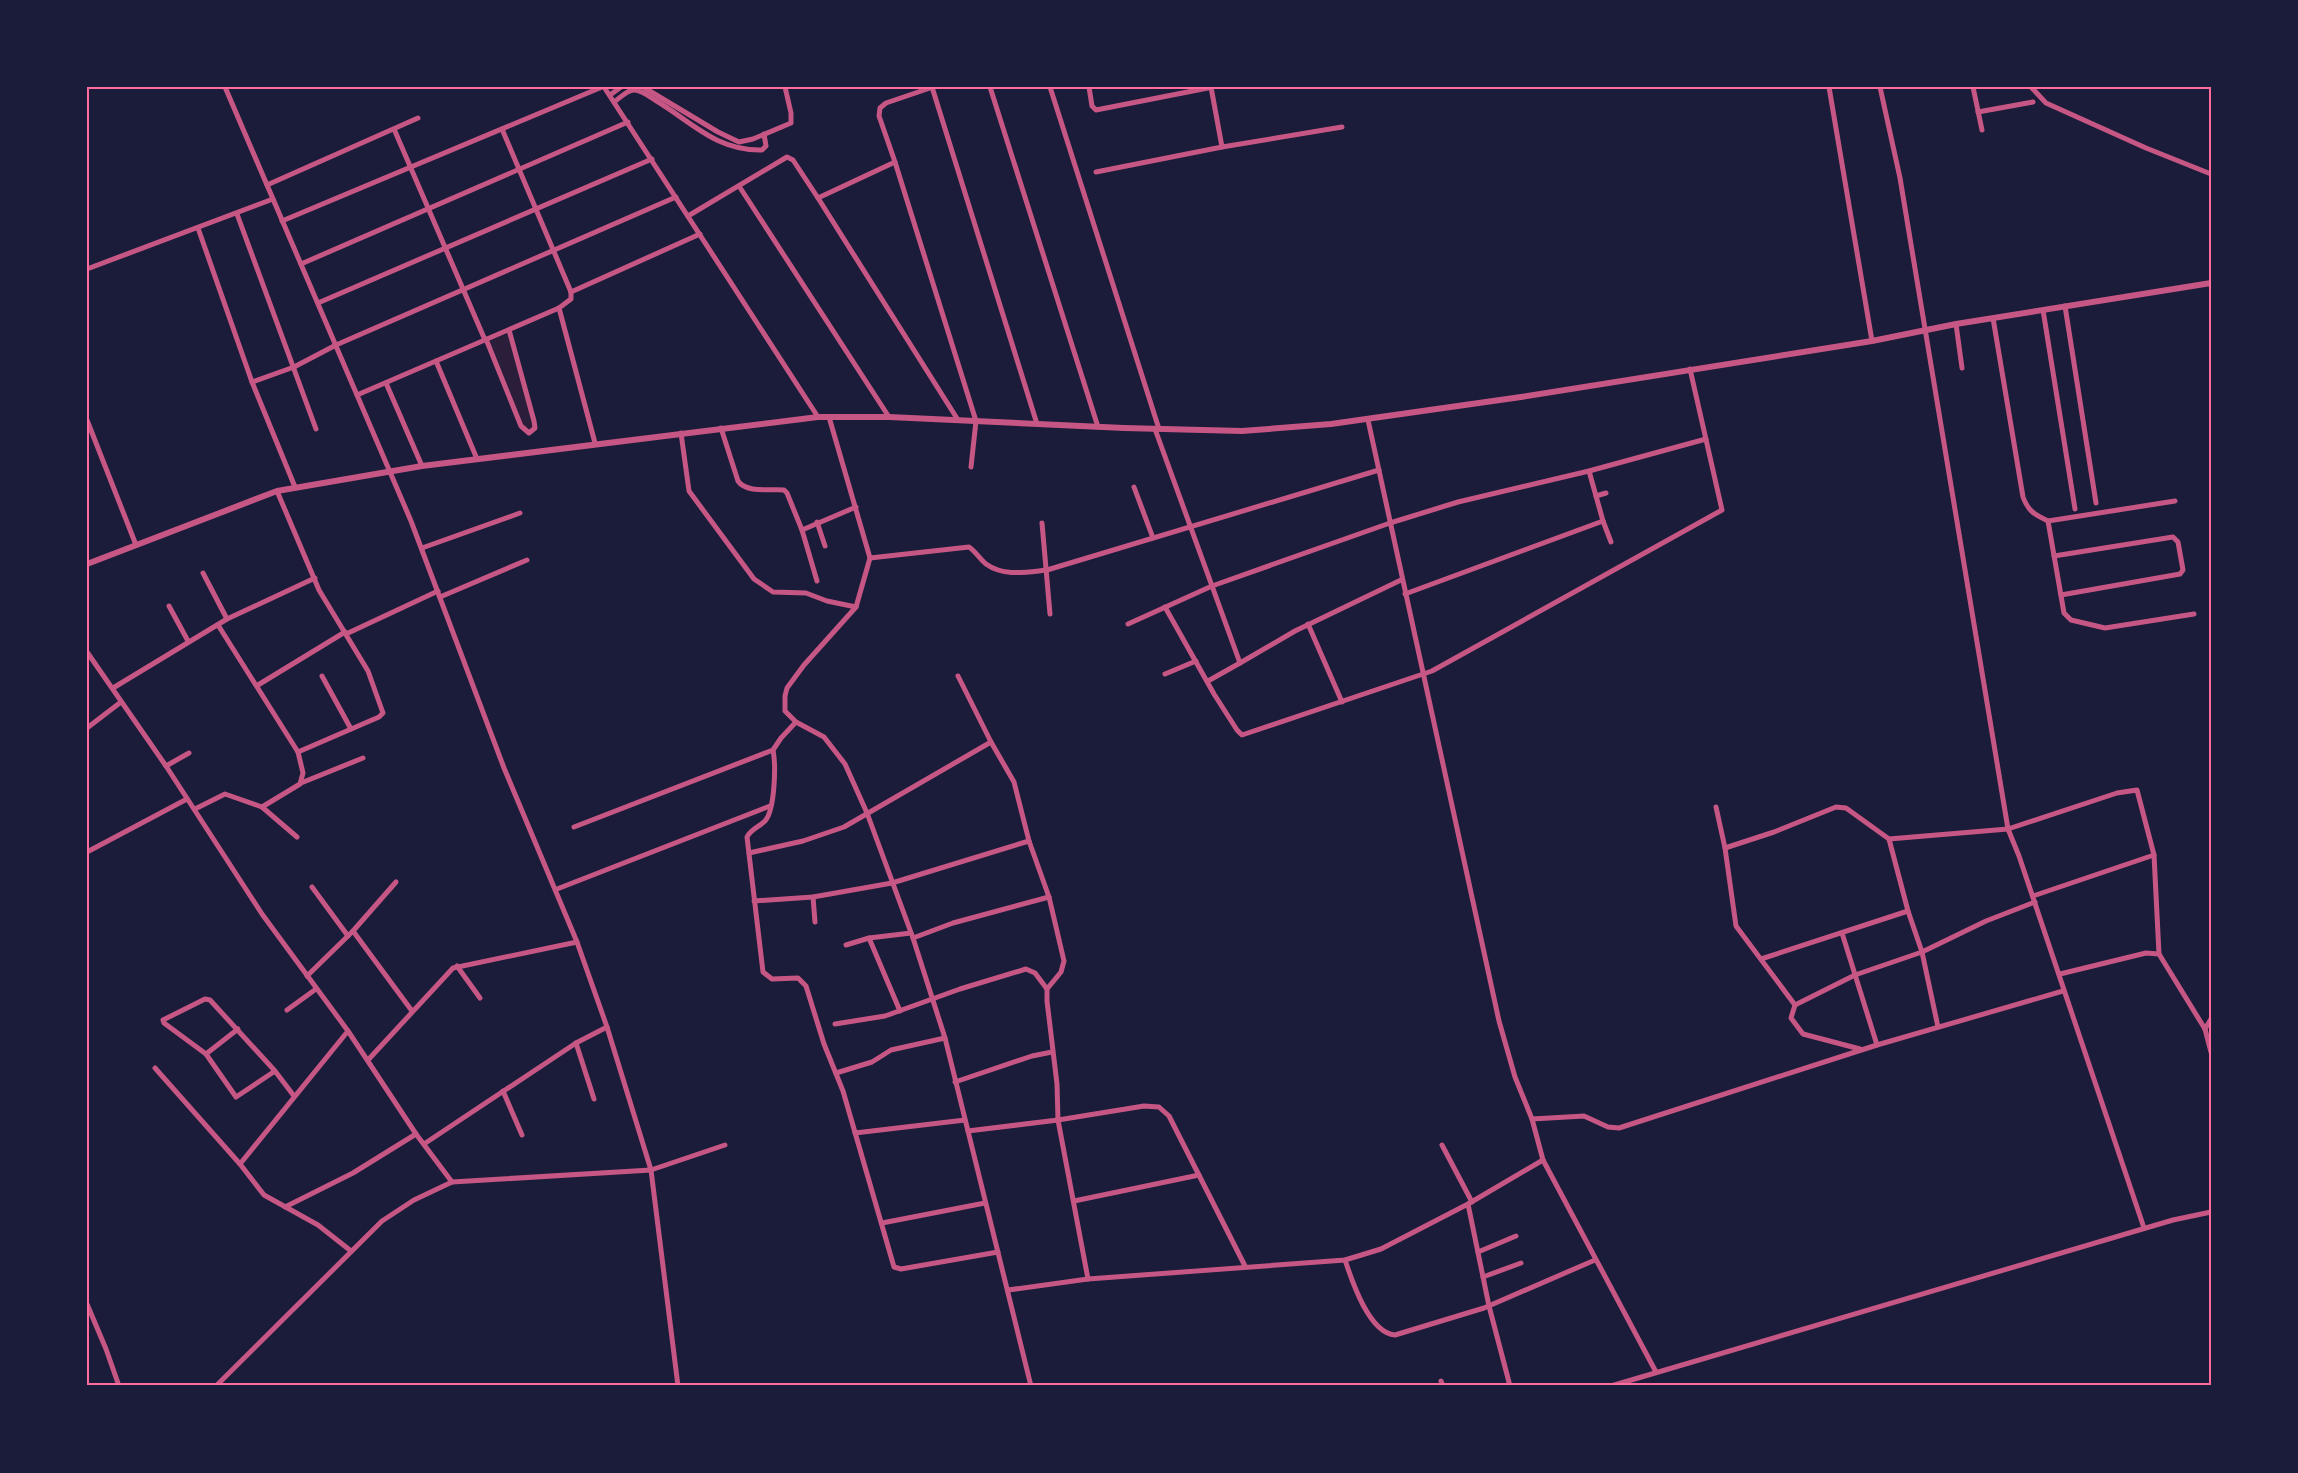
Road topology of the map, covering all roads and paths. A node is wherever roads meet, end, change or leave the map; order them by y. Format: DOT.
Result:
graph roads {
  1 [pos="225,87"];
  2 [pos="603,87"];
  3 [pos="621,87"];
  4 [pos="643,87"];
  5 [pos="785,87"];
  6 [pos="932,87"];
  7 [pos="990,87"];
  8 [pos="1050,87"];
  9 [pos="1089,87"];
  10 [pos="1212,87"];
  11 [pos="1828,87"];
  12 [pos="1880,87"];
  13 [pos="1973,87"];
  14 [pos="2031,87"];
  15 [pos="610,95"];
  16 [pos="614,102"];
  17 [pos="2033,102"];
  18 [pos="1978,112"];
  19 [pos="418,118"];
  20 [pos="628,122"];
  21 [pos="1342,127"];
  22 [pos="394,129"];
  23 [pos="502,129"];
  24 [pos="1982,130"];
  25 [pos="765,135"];
  26 [pos="1222,147"];
  27 [pos="652,159"];
  28 [pos="895,162"];
  29 [pos="411,167"];
  30 [pos="519,169"];
  31 [pos="1096,172"];
  32 [pos="2211,174"];
  33 [pos="267,184"];
  34 [pos="739,186"];
  35 [pos="676,197"];
  36 [pos="818,198"];
  37 [pos="273,199"];
  38 [pos="428,208"];
  39 [pos="536,209"];
  40 [pos="237,214"];
  41 [pos="688,216"];
  42 [pos="282,221"];
  43 [pos="198,228"];
  44 [pos="700,234"];
  45 [pos="445,248"];
  46 [pos="553,249"];
  47 [pos="301,264"];
  48 [pos="87,269"];
  49 [pos="2211,283"];
  50 [pos="462,289"];
  51 [pos="571,292"];
  52 [pos="318,303"];
  53 [pos="2065,306"];
  54 [pos="559,308"];
  55 [pos="2043,310"];
  56 [pos="1993,318"];
  57 [pos="1956,324"];
  58 [pos="509,330"];
  59 [pos="1924,330"];
  60 [pos="486,339"];
  61 [pos="1872,341"];
  62 [pos="336,345"];
  63 [pos="436,361"];
  64 [pos="294,368"];
  65 [pos="1962,368"];
  66 [pos="1690,369"];
  67 [pos="252,382"];
  68 [pos="386,383"];
  69 [pos="357,395"];
  70 [pos="818,417"];
  71 [pos="829,417"];
  72 [pos="889,417"];
  73 [pos="87,420"];
  74 [pos="958,420"];
  75 [pos="976,420"];
  76 [pos="1368,420"];
  77 [pos="1037,424"];
  78 [pos="1098,427"];
  79 [pos="721,428"];
  80 [pos="316,429"];
  81 [pos="1157,429"];
  82 [pos="681,433"];
  83 [pos="1706,439"];
  84 [pos="595,443"];
  85 [pos="477,459"];
  86 [pos="422,466"];
  87 [pos="971,467"];
  88 [pos="389,470"];
  89 [pos="1379,470"];
  90 [pos="1589,471"];
  91 [pos="295,487"];
  92 [pos="1134,487"];
  93 [pos="277,491"];
  94 [pos="1606,493"];
  95 [pos="1596,496"];
  96 [pos="2175,501"];
  97 [pos="2096,503"];
  98 [pos="856,507"];
  99 [pos="2075,509"];
  100 [pos="520,513"];
  101 [pos="1603,521"];
  102 [pos="2048,521"];
  103 [pos="817,522"];
  104 [pos="1042,523"];
  105 [pos="1390,523"];
  106 [pos="1191,527"];
  107 [pos="802,530"];
  108 [pos="1153,538"];
  109 [pos="1611,542"];
  110 [pos="136,545"];
  111 [pos="825,546"];
  112 [pos="422,548"];
  113 [pos="2054,556"];
  114 [pos="870,558"];
  115 [pos="527,560"];
  116 [pos="87,564"];
  117 [pos="1047,570"];
  118 [pos="203,573"];
  119 [pos="315,578"];
  120 [pos="817,580"];
  121 [pos="1401,580"];
  122 [pos="1212,586"];
  123 [pos="439,594"];
  124 [pos="1405,594"];
  125 [pos="2061,595"];
  126 [pos="169,606"];
  127 [pos="856,607"];
  128 [pos="1165,607"];
  129 [pos="1050,614"];
  130 [pos="2194,614"];
  131 [pos="227,619"];
  132 [pos="218,624"];
  133 [pos="1128,624"];
  134 [pos="1308,624"];
  135 [pos="346,633"];
  136 [pos="188,641"];
  137 [pos="87,652"];
  138 [pos="1196,661"];
  139 [pos="1240,663"];
  140 [pos="1165,674"];
  141 [pos="1423,674"];
  142 [pos="322,676"];
  143 [pos="958,676"];
  144 [pos="1208,681"];
  145 [pos="258,685"];
  146 [pos="112,688"];
  147 [pos="121,702"];
  148 [pos="1342,702"];
  149 [pos="796,722"];
  150 [pos="87,728"];
  151 [pos="351,729"];
  152 [pos="991,742"];
  153 [pos="773,750"];
  154 [pos="298,752"];
  155 [pos="189,753"];
  156 [pos="363,758"];
  157 [pos="166,766"];
  158 [pos="300,784"];
  159 [pos="187,799"];
  160 [pos="770,806"];
  161 [pos="262,807"];
  162 [pos="1716,807"];
  163 [pos="195,809"];
  164 [pos="867,813"];
  165 [pos="574,827"];
  166 [pos="2008,829"];
  167 [pos="297,837"];
  168 [pos="1889,838"];
  169 [pos="1029,841"];
  170 [pos="1725,849"];
  171 [pos="87,852"];
  172 [pos="749,853"];
  173 [pos="2154,855"];
  174 [pos="396,882"];
  175 [pos="892,883"];
  176 [pos="312,887"];
  177 [pos="557,889"];
  178 [pos="813,897"];
  179 [pos="1049,897"];
  180 [pos="2034,899"];
  181 [pos="754,901"];
  182 [pos="1908,911"];
  183 [pos="815,922"];
  184 [pos="353,931"];
  185 [pos="1842,933"];
  186 [pos="912,935"];
  187 [pos="348,936"];
  188 [pos="869,938"];
  189 [pos="577,942"];
  190 [pos="846,945"];
  191 [pos="1922,952"];
  192 [pos="2159,954"];
  193 [pos="1761,958"];
  194 [pos="457,966"];
  195 [pos="2060,974"];
  196 [pos="1855,975"];
  197 [pos="307,976"];
  198 [pos="316,989"];
  199 [pos="1047,989"];
  200 [pos="2063,991"];
  201 [pos="480,998"];
  202 [pos="934,999"];
  203 [pos="1795,1005"];
  204 [pos="286,1010"];
  205 [pos="412,1011"];
  206 [pos="900,1011"];
  207 [pos="2211,1019"];
  208 [pos="836,1024"];
  209 [pos="607,1027"];
  210 [pos="1938,1027"];
  211 [pos="238,1029"];
  212 [pos="2205,1029"];
  213 [pos="348,1031"];
  214 [pos="945,1038"];
  215 [pos="576,1043"];
  216 [pos="1877,1045"];
  217 [pos="1862,1050"];
  218 [pos="1052,1052"];
  219 [pos="2211,1052"];
  220 [pos="206,1054"];
  221 [pos="368,1060"];
  222 [pos="155,1068"];
  223 [pos="275,1071"];
  224 [pos="836,1073"];
  225 [pos="956,1082"];
  226 [pos="504,1091"];
  227 [pos="294,1096"];
  228 [pos="594,1099"];
  229 [pos="1532,1119"];
  230 [pos="965,1120"];
  231 [pos="1058,1120"];
  232 [pos="968,1131"];
  233 [pos="855,1133"];
  234 [pos="416,1134"];
  235 [pos="522,1135"];
  236 [pos="424,1144"];
  237 [pos="724,1145"];
  238 [pos="1442,1146"];
  239 [pos="1543,1160"];
  240 [pos="240,1164"];
  241 [pos="651,1170"];
  242 [pos="1199,1175"];
  243 [pos="452,1182"];
  244 [pos="1074,1201"];
  245 [pos="985,1203"];
  246 [pos="1470,1203"];
  247 [pos="285,1207"];
  248 [pos="2211,1212"];
  249 [pos="882,1223"];
  250 [pos="2144,1228"];
  251 [pos="1516,1236"];
  252 [pos="351,1251"];
  253 [pos="998,1252"];
  254 [pos="1478,1252"];
  255 [pos="1345,1260"];
  256 [pos="1595,1260"];
  257 [pos="1521,1263"];
  258 [pos="1245,1266"];
  259 [pos="1483,1277"];
  260 [pos="1088,1279"];
  261 [pos="1008,1290"];
  262 [pos="87,1304"];
  263 [pos="1489,1306"];
  264 [pos="1656,1372"];
  265 [pos="118,1386"];
  266 [pos="216,1386"];
  267 [pos="678,1386"];
  268 [pos="1031,1386"];
  269 [pos="1510,1386"];
  270 [pos="1611,1386"];
  1 -- 33 [label="street"];
  2 -- 15 [label="street"];
  2 -- 23 [label="street"];
  3 -- 15 [label="street"];
  4 -- 25 [label="street"];
  5 -- 25 [label="street"];
  6 -- 28 [label="street"];
  6 -- 77 [label="street"];
  7 -- 78 [label="street"];
  8 -- 81 [label="street"];
  9 -- 10 [label="street"];
  10 -- 26 [label="street"];
  11 -- 61 [label="street"];
  12 -- 59 [label="street"];
  13 -- 18 [label="street"];
  14 -- 32 [label="street"];
  15 -- 16 [label="street"];
  16 -- 20 [label="street"];
  16 -- 25 [label="street"];
  17 -- 18 [label="street"];
  18 -- 24 [label="street"];
  19 -- 22 [label="street"];
  20 -- 27 [label="street"];
  20 -- 30 [label="street"];
  21 -- 26 [label="street"];
  22 -- 29 [label="street"];
  22 -- 33 [label="street"];
  23 -- 29 [label="street"];
  23 -- 30 [label="street"];
  26 -- 31 [label="street"];
  27 -- 35 [label="street"];
  27 -- 39 [label="street"];
  28 -- 36 [label="street"];
  28 -- 75 [label="street"];
  29 -- 38 [label="street"];
  29 -- 42 [label="street"];
  30 -- 38 [label="street"];
  30 -- 39 [label="street"];
  33 -- 37 [label="street"];
  34 -- 36 [label="street"];
  34 -- 41 [label="street"];
  34 -- 72 [label="street"];
  35 -- 41 [label="street"];
  35 -- 46 [label="street"];
  36 -- 74 [label="street"];
  37 -- 40 [label="street"];
  37 -- 42 [label="street"];
  38 -- 45 [label="street"];
  38 -- 47 [label="street"];
  39 -- 45 [label="street"];
  39 -- 46 [label="street"];
  40 -- 43 [label="street"];
  40 -- 64 [label="street"];
  41 -- 44 [label="street"];
  42 -- 47 [label="street"];
  43 -- 48 [label="street"];
  43 -- 67 [label="street"];
  44 -- 51 [label="street"];
  44 -- 70 [label="street"];
  45 -- 50 [label="street"];
  45 -- 52 [label="street"];
  46 -- 50 [label="street"];
  46 -- 51 [label="street"];
  47 -- 52 [label="street"];
  49 -- 53 [label="street"];
  50 -- 60 [label="street"];
  50 -- 62 [label="street"];
  51 -- 54 [label="street"];
  52 -- 62 [label="street"];
  53 -- 55 [label="street"];
  53 -- 97 [label="street"];
  54 -- 58 [label="street"];
  54 -- 84 [label="street"];
  55 -- 56 [label="street"];
  55 -- 99 [label="street"];
  56 -- 57 [label="street"];
  56 -- 102 [label="street"];
  57 -- 59 [label="street"];
  57 -- 65 [label="street"];
  58 -- 60 [label="street"];
  58 -- 60 [label="street"];
  59 -- 61 [label="street"];
  59 -- 166 [label="street"];
  60 -- 63 [label="street"];
  61 -- 66 [label="street"];
  62 -- 64 [label="street"];
  62 -- 69 [label="street"];
  63 -- 68 [label="street"];
  63 -- 85 [label="street"];
  64 -- 67 [label="street"];
  64 -- 80 [label="street"];
  66 -- 76 [label="street"];
  66 -- 83 [label="street"];
  67 -- 91 [label="street"];
  68 -- 69 [label="street"];
  68 -- 86 [label="street"];
  69 -- 88 [label="street"];
  70 -- 71 [label="street"];
  70 -- 79 [label="street"];
  71 -- 72 [label="street"];
  71 -- 98 [label="street"];
  72 -- 74 [label="street"];
  73 -- 110 [label="street"];
  74 -- 75 [label="street"];
  75 -- 77 [label="street"];
  75 -- 87 [label="street"];
  76 -- 81 [label="street"];
  76 -- 89 [label="street"];
  77 -- 78 [label="street"];
  78 -- 81 [label="street"];
  79 -- 82 [label="street"];
  79 -- 107 [label="street"];
  81 -- 106 [label="street"];
  82 -- 84 [label="street"];
  82 -- 127 [label="street"];
  83 -- 90 [label="street"];
  83 -- 141 [label="street"];
  84 -- 85 [label="street"];
  85 -- 86 [label="street"];
  86 -- 88 [label="street"];
  88 -- 91 [label="street"];
  88 -- 112 [label="street"];
  89 -- 105 [label="street"];
  89 -- 106 [label="street"];
  90 -- 95 [label="street"];
  90 -- 105 [label="street"];
  91 -- 93 [label="street"];
  92 -- 108 [label="street"];
  93 -- 110 [label="street"];
  93 -- 119 [label="street"];
  94 -- 95 [label="street"];
  95 -- 101 [label="street"];
  96 -- 102 [label="street"];
  98 -- 103 [label="street"];
  98 -- 114 [label="street"];
  100 -- 112 [label="street"];
  101 -- 109 [label="street"];
  101 -- 124 [label="street"];
  102 -- 113 [label="street"];
  103 -- 107 [label="street"];
  103 -- 111 [label="street"];
  104 -- 117 [label="street"];
  105 -- 121 [label="street"];
  105 -- 122 [label="street"];
  106 -- 108 [label="street"];
  106 -- 122 [label="street"];
  107 -- 120 [label="street"];
  108 -- 117 [label="street"];
  110 -- 116 [label="street"];
  112 -- 123 [label="street"];
  113 -- 125 [label="street"];
  113 -- 125 [label="street"];
  114 -- 117 [label="street"];
  114 -- 127 [label="street"];
  115 -- 123 [label="street"];
  117 -- 129 [label="street"];
  118 -- 131 [label="street"];
  119 -- 131 [label="street"];
  119 -- 135 [label="street"];
  121 -- 124 [label="street"];
  121 -- 134 [label="street"];
  122 -- 128 [label="street"];
  122 -- 139 [label="street"];
  123 -- 135 [label="street"];
  123 -- 177 [label="street"];
  124 -- 141 [label="street"];
  125 -- 130 [label="street"];
  126 -- 136 [label="street"];
  127 -- 149 [label="street"];
  128 -- 133 [label="street"];
  128 -- 138 [label="street"];
  131 -- 132 [label="street"];
  132 -- 136 [label="street"];
  132 -- 145 [label="street"];
  134 -- 139 [label="street"];
  134 -- 148 [label="street"];
  135 -- 145 [label="street"];
  135 -- 151 [label="street"];
  136 -- 146 [label="street"];
  137 -- 146 [label="street"];
  138 -- 140 [label="street"];
  138 -- 144 [label="street"];
  139 -- 144 [label="street"];
  141 -- 148 [label="street"];
  141 -- 229 [label="street"];
  142 -- 151 [label="street"];
  143 -- 152 [label="street"];
  144 -- 148 [label="street"];
  145 -- 154 [label="street"];
  146 -- 147 [label="street"];
  147 -- 150 [label="street"];
  147 -- 157 [label="street"];
  149 -- 153 [label="street"];
  149 -- 164 [label="street"];
  151 -- 154 [label="street"];
  152 -- 164 [label="street"];
  152 -- 169 [label="street"];
  153 -- 160 [label="street"];
  153 -- 165 [label="street"];
  154 -- 158 [label="street"];
  155 -- 157 [label="street"];
  156 -- 158 [label="street"];
  157 -- 159 [label="street"];
  158 -- 161 [label="street"];
  159 -- 163 [label="street"];
  159 -- 171 [label="street"];
  160 -- 172 [label="street"];
  160 -- 177 [label="street"];
  161 -- 163 [label="street"];
  161 -- 167 [label="street"];
  162 -- 170 [label="street"];
  163 -- 197 [label="street"];
  164 -- 172 [label="street"];
  164 -- 175 [label="street"];
  166 -- 168 [label="street"];
  166 -- 173 [label="street"];
  166 -- 180 [label="street"];
  168 -- 170 [label="street"];
  168 -- 182 [label="street"];
  169 -- 175 [label="street"];
  169 -- 179 [label="street"];
  170 -- 193 [label="street"];
  172 -- 181 [label="street"];
  173 -- 180 [label="street"];
  173 -- 192 [label="street"];
  174 -- 184 [label="street"];
  175 -- 178 [label="street"];
  175 -- 186 [label="street"];
  176 -- 187 [label="street"];
  177 -- 189 [label="street"];
  178 -- 181 [label="street"];
  178 -- 183 [label="street"];
  179 -- 186 [label="street"];
  179 -- 199 [label="street"];
  180 -- 191 [label="street"];
  180 -- 195 [label="street"];
  181 -- 224 [label="street"];
  182 -- 185 [label="street"];
  182 -- 191 [label="street"];
  184 -- 187 [label="street"];
  184 -- 205 [label="street"];
  185 -- 193 [label="street"];
  185 -- 196 [label="street"];
  186 -- 188 [label="street"];
  186 -- 202 [label="street"];
  187 -- 197 [label="street"];
  188 -- 190 [label="street"];
  188 -- 206 [label="street"];
  189 -- 194 [label="street"];
  189 -- 209 [label="street"];
  191 -- 196 [label="street"];
  191 -- 210 [label="street"];
  192 -- 195 [label="street"];
  192 -- 212 [label="street"];
  193 -- 203 [label="street"];
  194 -- 201 [label="street"];
  194 -- 205 [label="street"];
  195 -- 200 [label="street"];
  196 -- 203 [label="street"];
  196 -- 216 [label="street"];
  197 -- 198 [label="street"];
  198 -- 204 [label="street"];
  198 -- 213 [label="street"];
  199 -- 202 [label="street"];
  199 -- 218 [label="street"];
  200 -- 210 [label="street"];
  200 -- 250 [label="street"];
  202 -- 206 [label="street"];
  202 -- 214 [label="street"];
  203 -- 217 [label="street"];
  205 -- 221 [label="street"];
  206 -- 208 [label="street"];
  207 -- 212 [label="street"];
  209 -- 215 [label="street"];
  209 -- 241 [label="street"];
  210 -- 216 [label="street"];
  211 -- 220 [label="street"];
  211 -- 220 [label="street"];
  211 -- 223 [label="street"];
  212 -- 219 [label="street"];
  213 -- 221 [label="street"];
  213 -- 227 [label="street"];
  214 -- 224 [label="street"];
  214 -- 225 [label="street"];
  215 -- 226 [label="street"];
  215 -- 228 [label="street"];
  216 -- 217 [label="street"];
  217 -- 229 [label="street"];
  218 -- 225 [label="street"];
  218 -- 231 [label="street"];
  220 -- 223 [label="street"];
  221 -- 234 [label="street"];
  222 -- 240 [label="street"];
  223 -- 227 [label="street"];
  224 -- 233 [label="street"];
  225 -- 230 [label="street"];
  226 -- 235 [label="street"];
  226 -- 236 [label="street"];
  227 -- 240 [label="street"];
  229 -- 239 [label="street"];
  230 -- 232 [label="street"];
  230 -- 233 [label="street"];
  231 -- 232 [label="street"];
  231 -- 242 [label="street"];
  231 -- 244 [label="street"];
  232 -- 245 [label="street"];
  233 -- 249 [label="street"];
  234 -- 236 [label="street"];
  234 -- 247 [label="street"];
  236 -- 243 [label="street"];
  237 -- 241 [label="street"];
  238 -- 246 [label="street"];
  239 -- 246 [label="street"];
  239 -- 256 [label="street"];
  240 -- 247 [label="street"];
  241 -- 243 [label="street"];
  241 -- 267 [label="street"];
  242 -- 244 [label="street"];
  242 -- 258 [label="street"];
  243 -- 252 [label="street"];
  244 -- 260 [label="street"];
  245 -- 249 [label="street"];
  245 -- 253 [label="street"];
  246 -- 254 [label="street"];
  246 -- 255 [label="street"];
  247 -- 252 [label="street"];
  248 -- 250 [label="street"];
  249 -- 253 [label="street"];
  250 -- 264 [label="street"];
  251 -- 254 [label="street"];
  252 -- 266 [label="street"];
  253 -- 261 [label="street"];
  254 -- 259 [label="street"];
  255 -- 258 [label="street"];
  255 -- 263 [label="street"];
  256 -- 263 [label="street"];
  256 -- 264 [label="street"];
  257 -- 259 [label="street"];
  258 -- 260 [label="street"];
  259 -- 263 [label="street"];
  260 -- 261 [label="street"];
  261 -- 268 [label="street"];
  262 -- 265 [label="street"];
  263 -- 269 [label="street"];
  264 -- 270 [label="street"];
}
